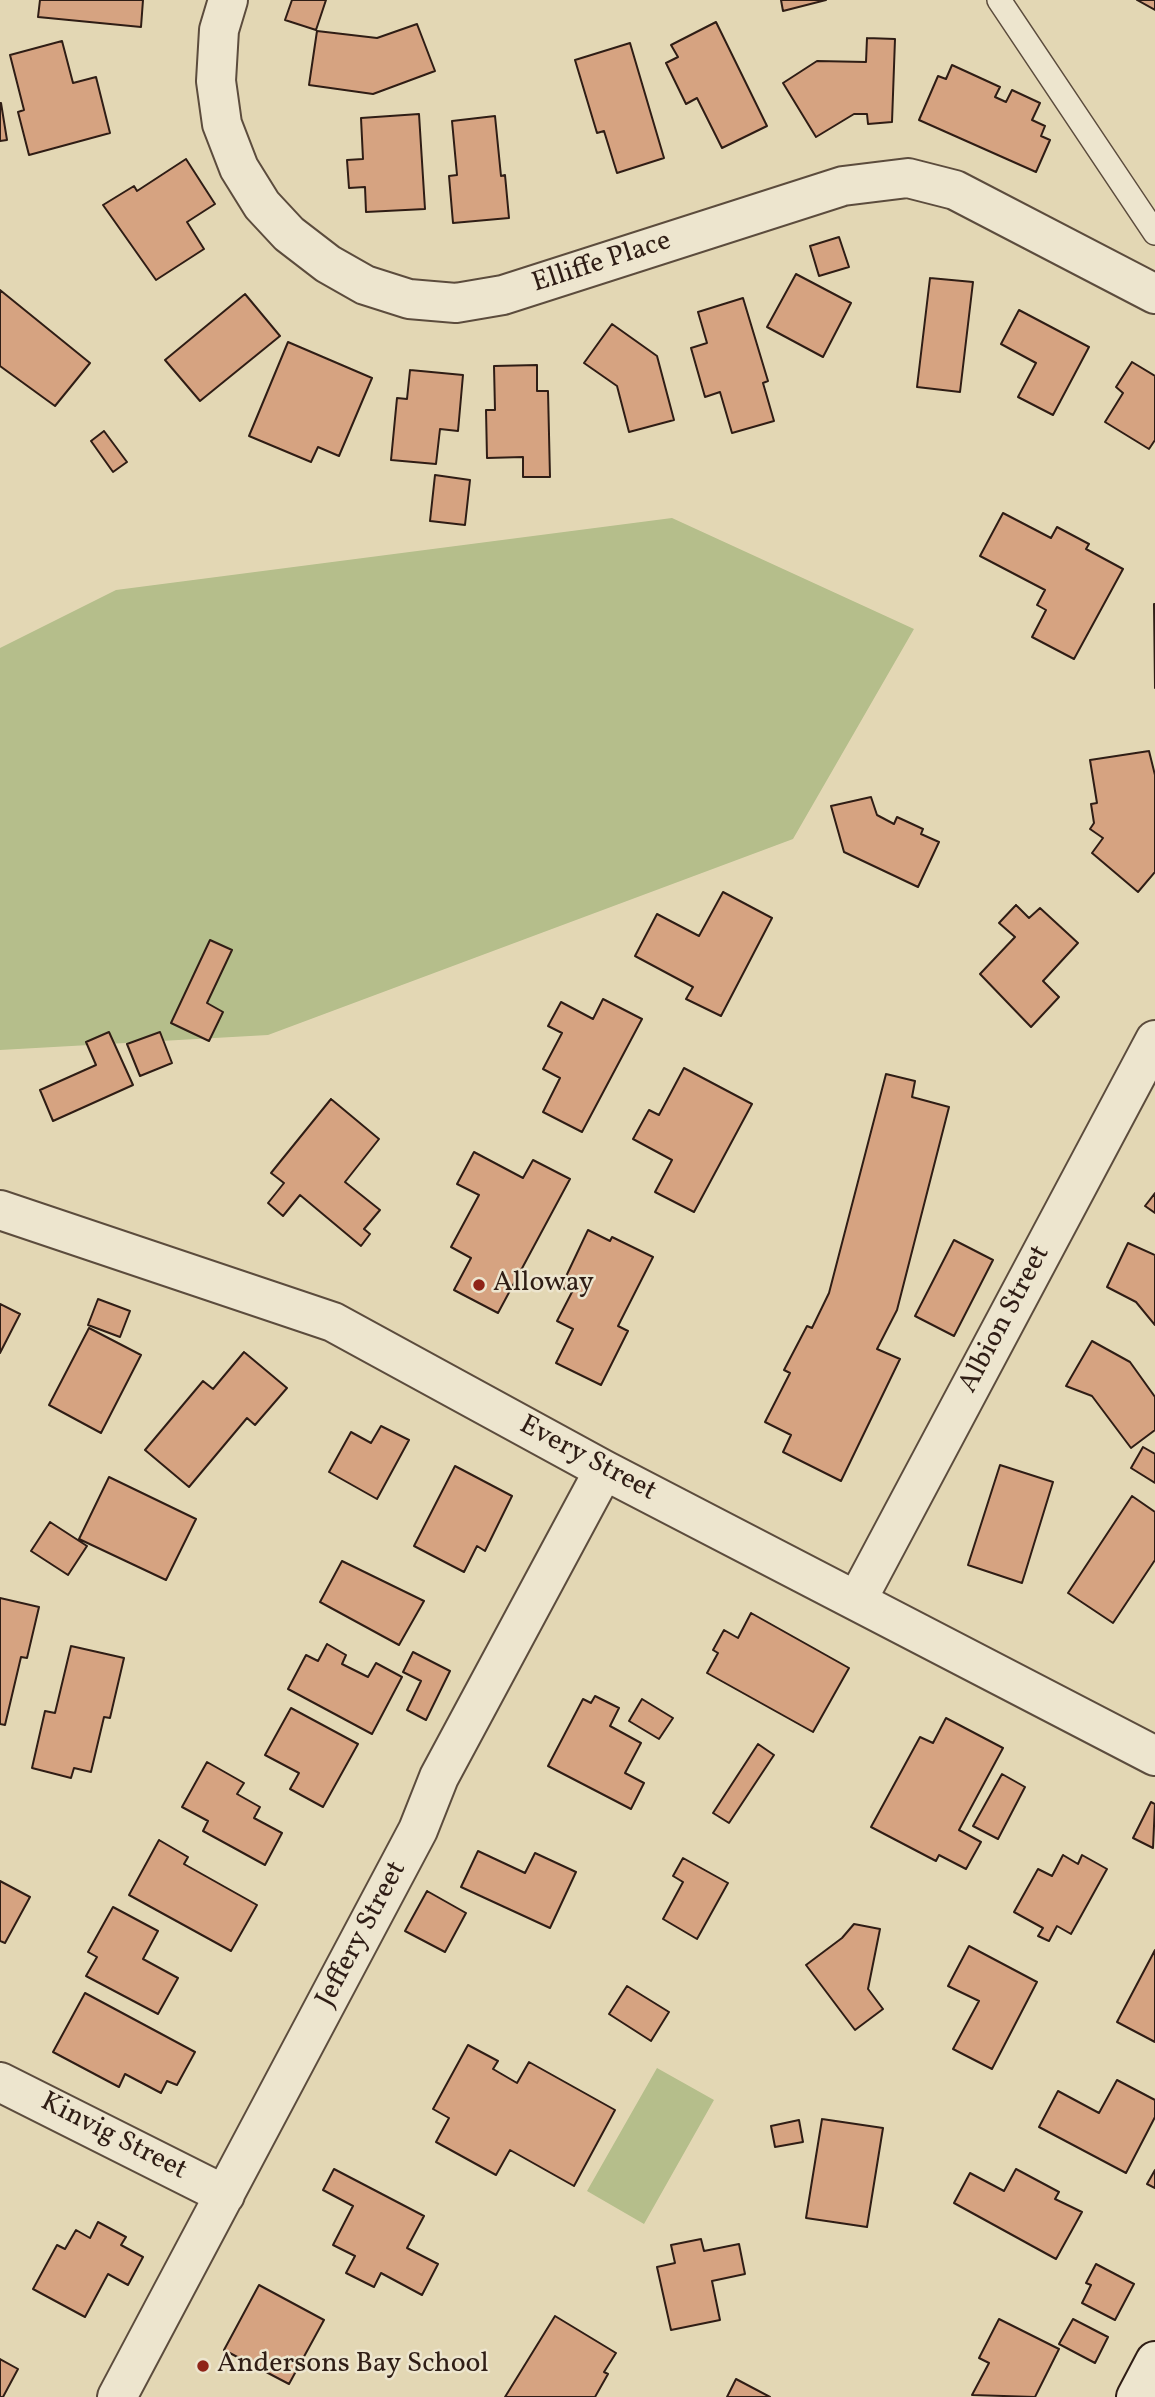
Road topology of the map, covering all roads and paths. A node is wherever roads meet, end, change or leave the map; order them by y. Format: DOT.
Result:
graph roads {
  1 [pos="228,0"];
  2 [pos="999,0"];
  3 [pos="1155,233"];
  4 [pos="1155,294"];
  5 [pos="1155,1040"];
  6 [pos="0,1210"];
  7 [pos="604,1470"];
  8 [pos="857,1600"];
  9 [pos="1155,1756"];
  10 [pos="0,2082"];
  11 [pos="225,2194"];
  12 [pos="1155,2361"];
  13 [pos="117,2397"];
  14 [pos="1136,2397"];
  1 -- 4 [label="street, Elliffe Place"];
  2 -- 3 [label="lane"];
  5 -- 8 [label="street, Albion Street"];
  6 -- 7 [label="street, Every Street"];
  7 -- 8 [label="street, Every Street"];
  7 -- 11 [label="street, Jeffery Street"];
  8 -- 9 [label="street, Every Street"];
  10 -- 11 [label="street, Kinvig Street"];
  11 -- 13 [label="street, Jeffery Street"];
  12 -- 14 [label="street"];
}
